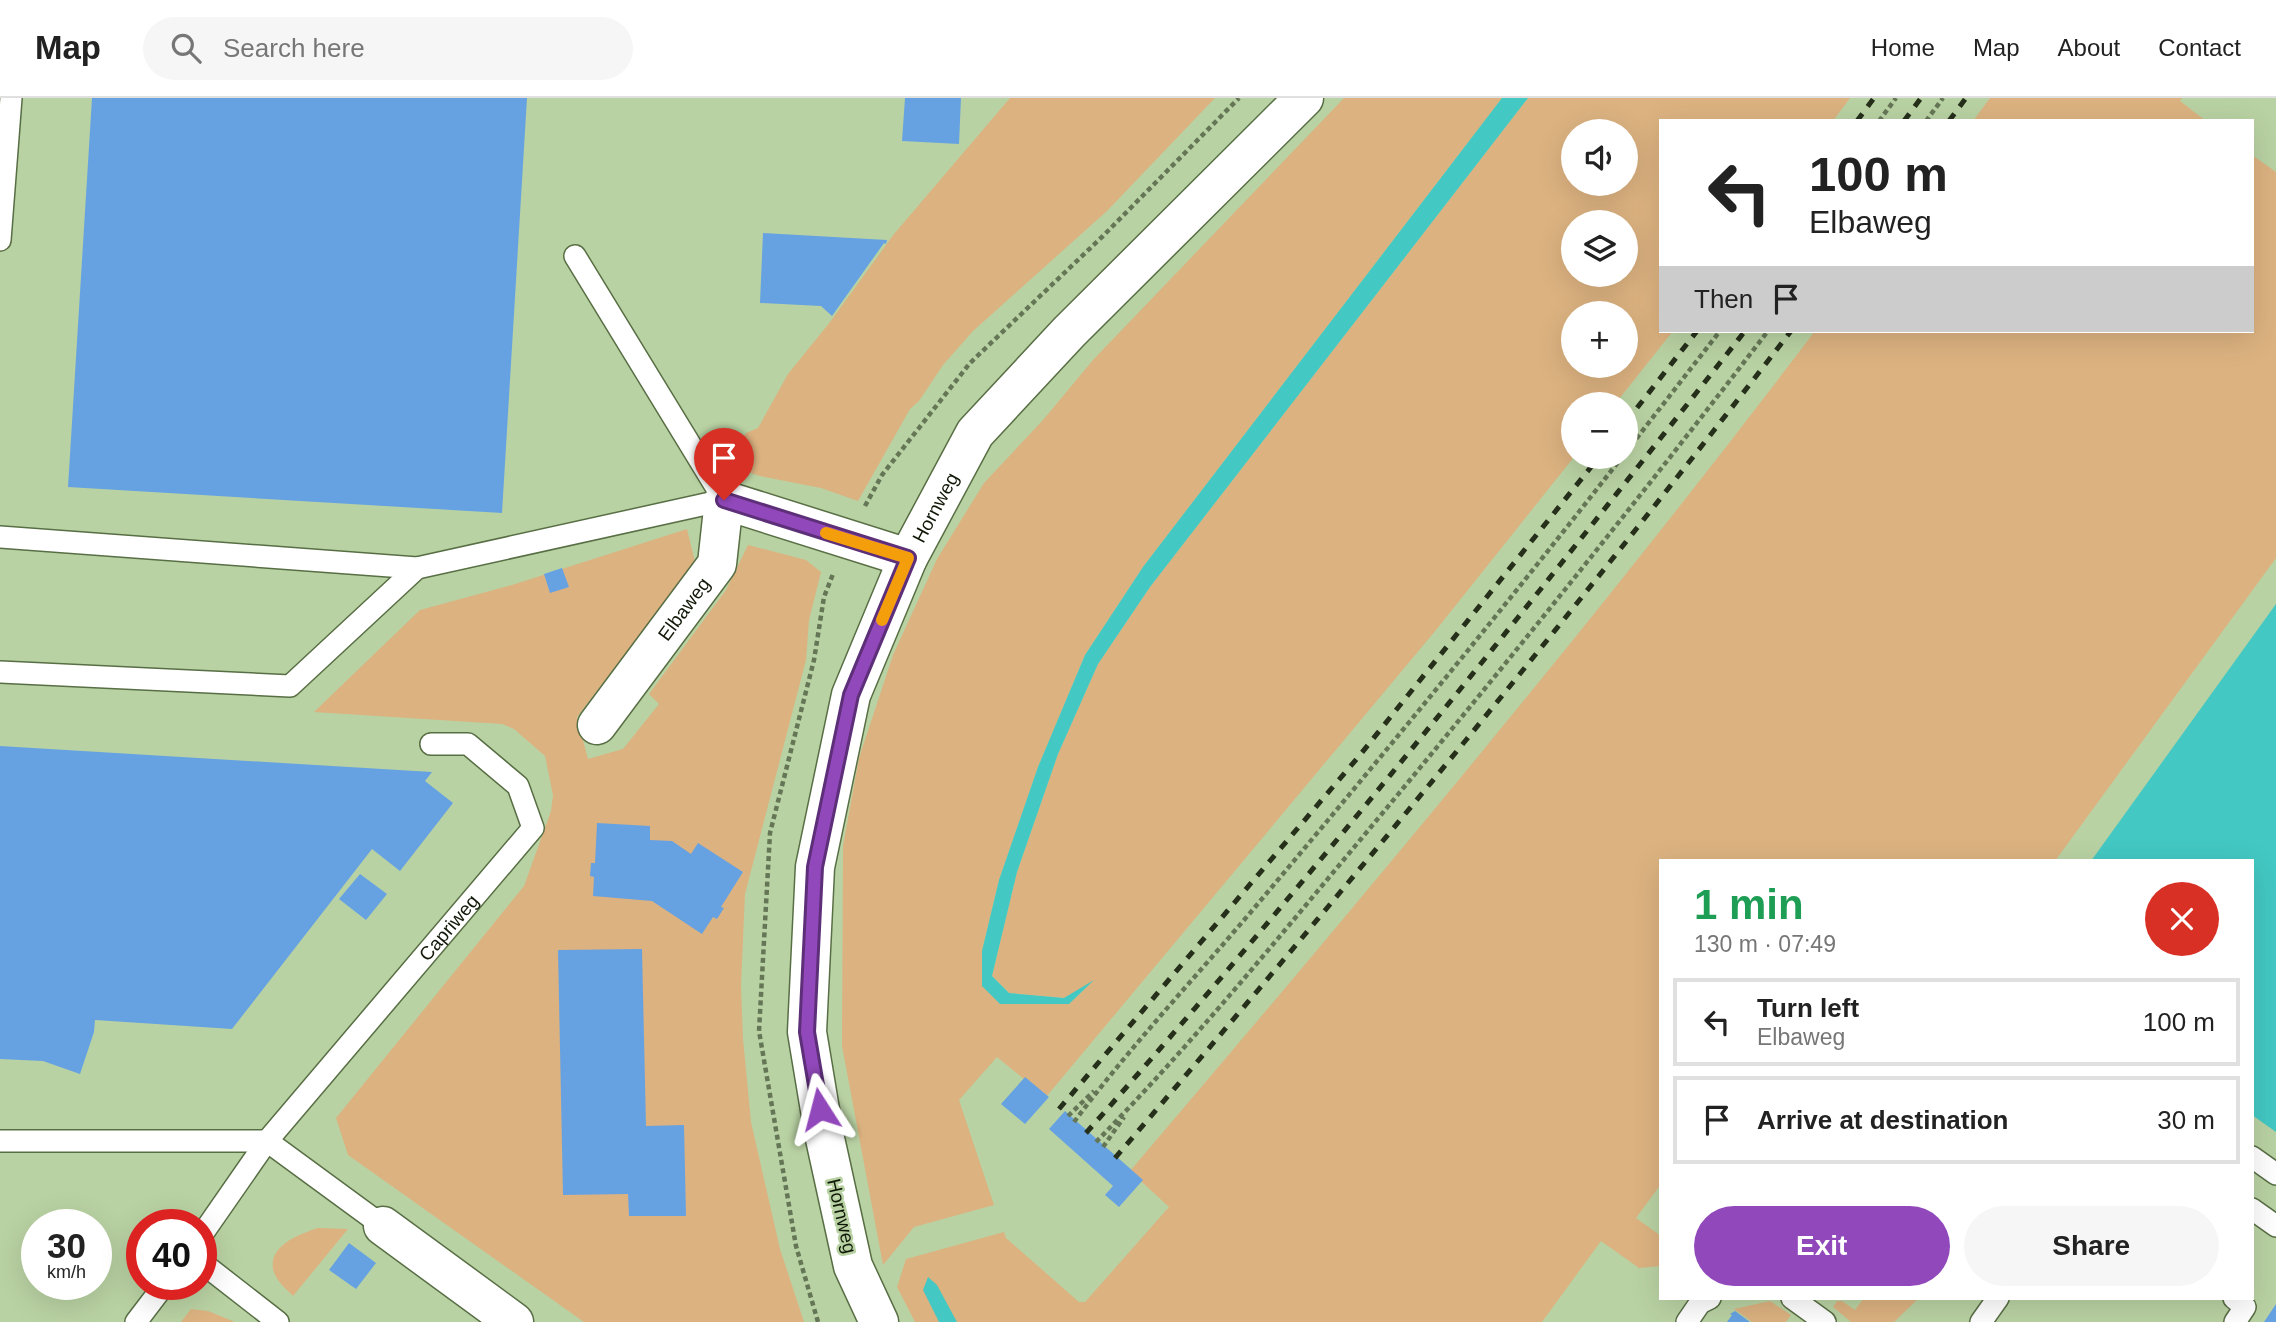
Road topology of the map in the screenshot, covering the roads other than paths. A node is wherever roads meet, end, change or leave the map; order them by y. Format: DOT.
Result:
graph roads {
  1 [pos="10,98"];
  2 [pos="1304,98"];
  3 [pos="0,240"];
  4 [pos="575,256"];
  5 [pos="724,500"];
  6 [pos="0,537"];
  7 [pos="908,558"];
  8 [pos="417,568"];
  9 [pos="0,672"];
  10 [pos="597,725"];
  11 [pos="431,744"];
  12 [pos="0,1141"];
  13 [pos="267,1141"];
  14 [pos="2254,1158"];
  15 [pos="2276,1174"];
  16 [pos="2254,1210"];
  17 [pos="217,1213"];
  18 [pos="383,1226"];
  19 [pos="2276,1226"];
  20 [pos="217,1274"];
  21 [pos="153,1300"];
  22 [pos="1706,1300"];
  23 [pos="1795,1300"];
  24 [pos="1997,1300"];
  25 [pos="2236,1300"];
  26 [pos="136,1322"];
  27 [pos="278,1322"];
  28 [pos="513,1322"];
  29 [pos="879,1322"];
  30 [pos="1687,1322"];
  31 [pos="1825,1322"];
  32 [pos="1981,1322"];
  33 [pos="2235,1322"];
  1 -- 3 [label="lane"];
  2 -- 7 [label="street, Hornweg"];
  4 -- 5 [label="lane"];
  5 -- 7 [label="street"];
  5 -- 8 [label="lane"];
  5 -- 10 [label="street, Elbaweg"];
  6 -- 8 [label="lane"];
  7 -- 29 [label="street, Hornweg"];
  8 -- 9 [label="lane"];
  11 -- 13 [label="lane, Capriweg"];
  12 -- 13 [label="lane"];
  13 -- 17 [label="lane, Capriweg"];
  13 -- 18 [label="lane"];
  14 -- 15 [label="lane"];
  16 -- 19 [label="lane"];
  18 -- 28 [label="street"];
  20 -- 27 [label="lane"];
  21 -- 26 [label="lane"];
  22 -- 30 [label="lane"];
  23 -- 31 [label="lane"];
  24 -- 32 [label="lane"];
  25 -- 33 [label="lane"];
}
